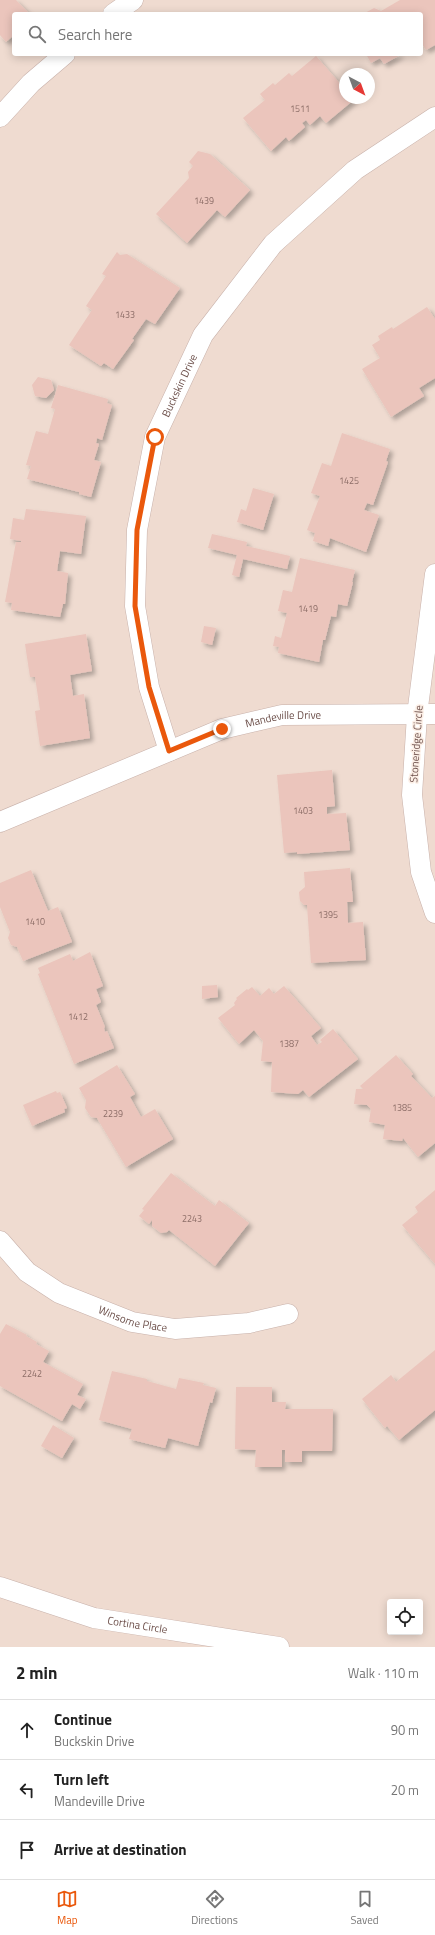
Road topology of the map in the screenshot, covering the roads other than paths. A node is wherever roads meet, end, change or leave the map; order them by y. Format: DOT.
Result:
graph roads {
  1 [pos="133,0"];
  2 [pos="116,12"];
  3 [pos="63,56"];
  4 [pos="0,117"];
  5 [pos="435,117"];
  6 [pos="435,574"];
  7 [pos="426,714"];
  8 [pos="169,751"];
  9 [pos="0,822"];
  10 [pos="435,913"];
  11 [pos="0,1241"];
  12 [pos="288,1314"];
  13 [pos="0,1587"];
  14 [pos="279,1647"];
  1 -- 2 [label="street"];
  3 -- 4 [label="street"];
  5 -- 8 [label="street, Buckskin Drive"];
  6 -- 7 [label="street, Stoneridge Circle"];
  7 -- 8 [label="street, Mandeville Drive"];
  7 -- 10 [label="street, Stoneridge Circle"];
  8 -- 9 [label="street, Mandeville Drive"];
  11 -- 12 [label="street, Winsome Place"];
  13 -- 14 [label="street, Cortina Circle"];
}
